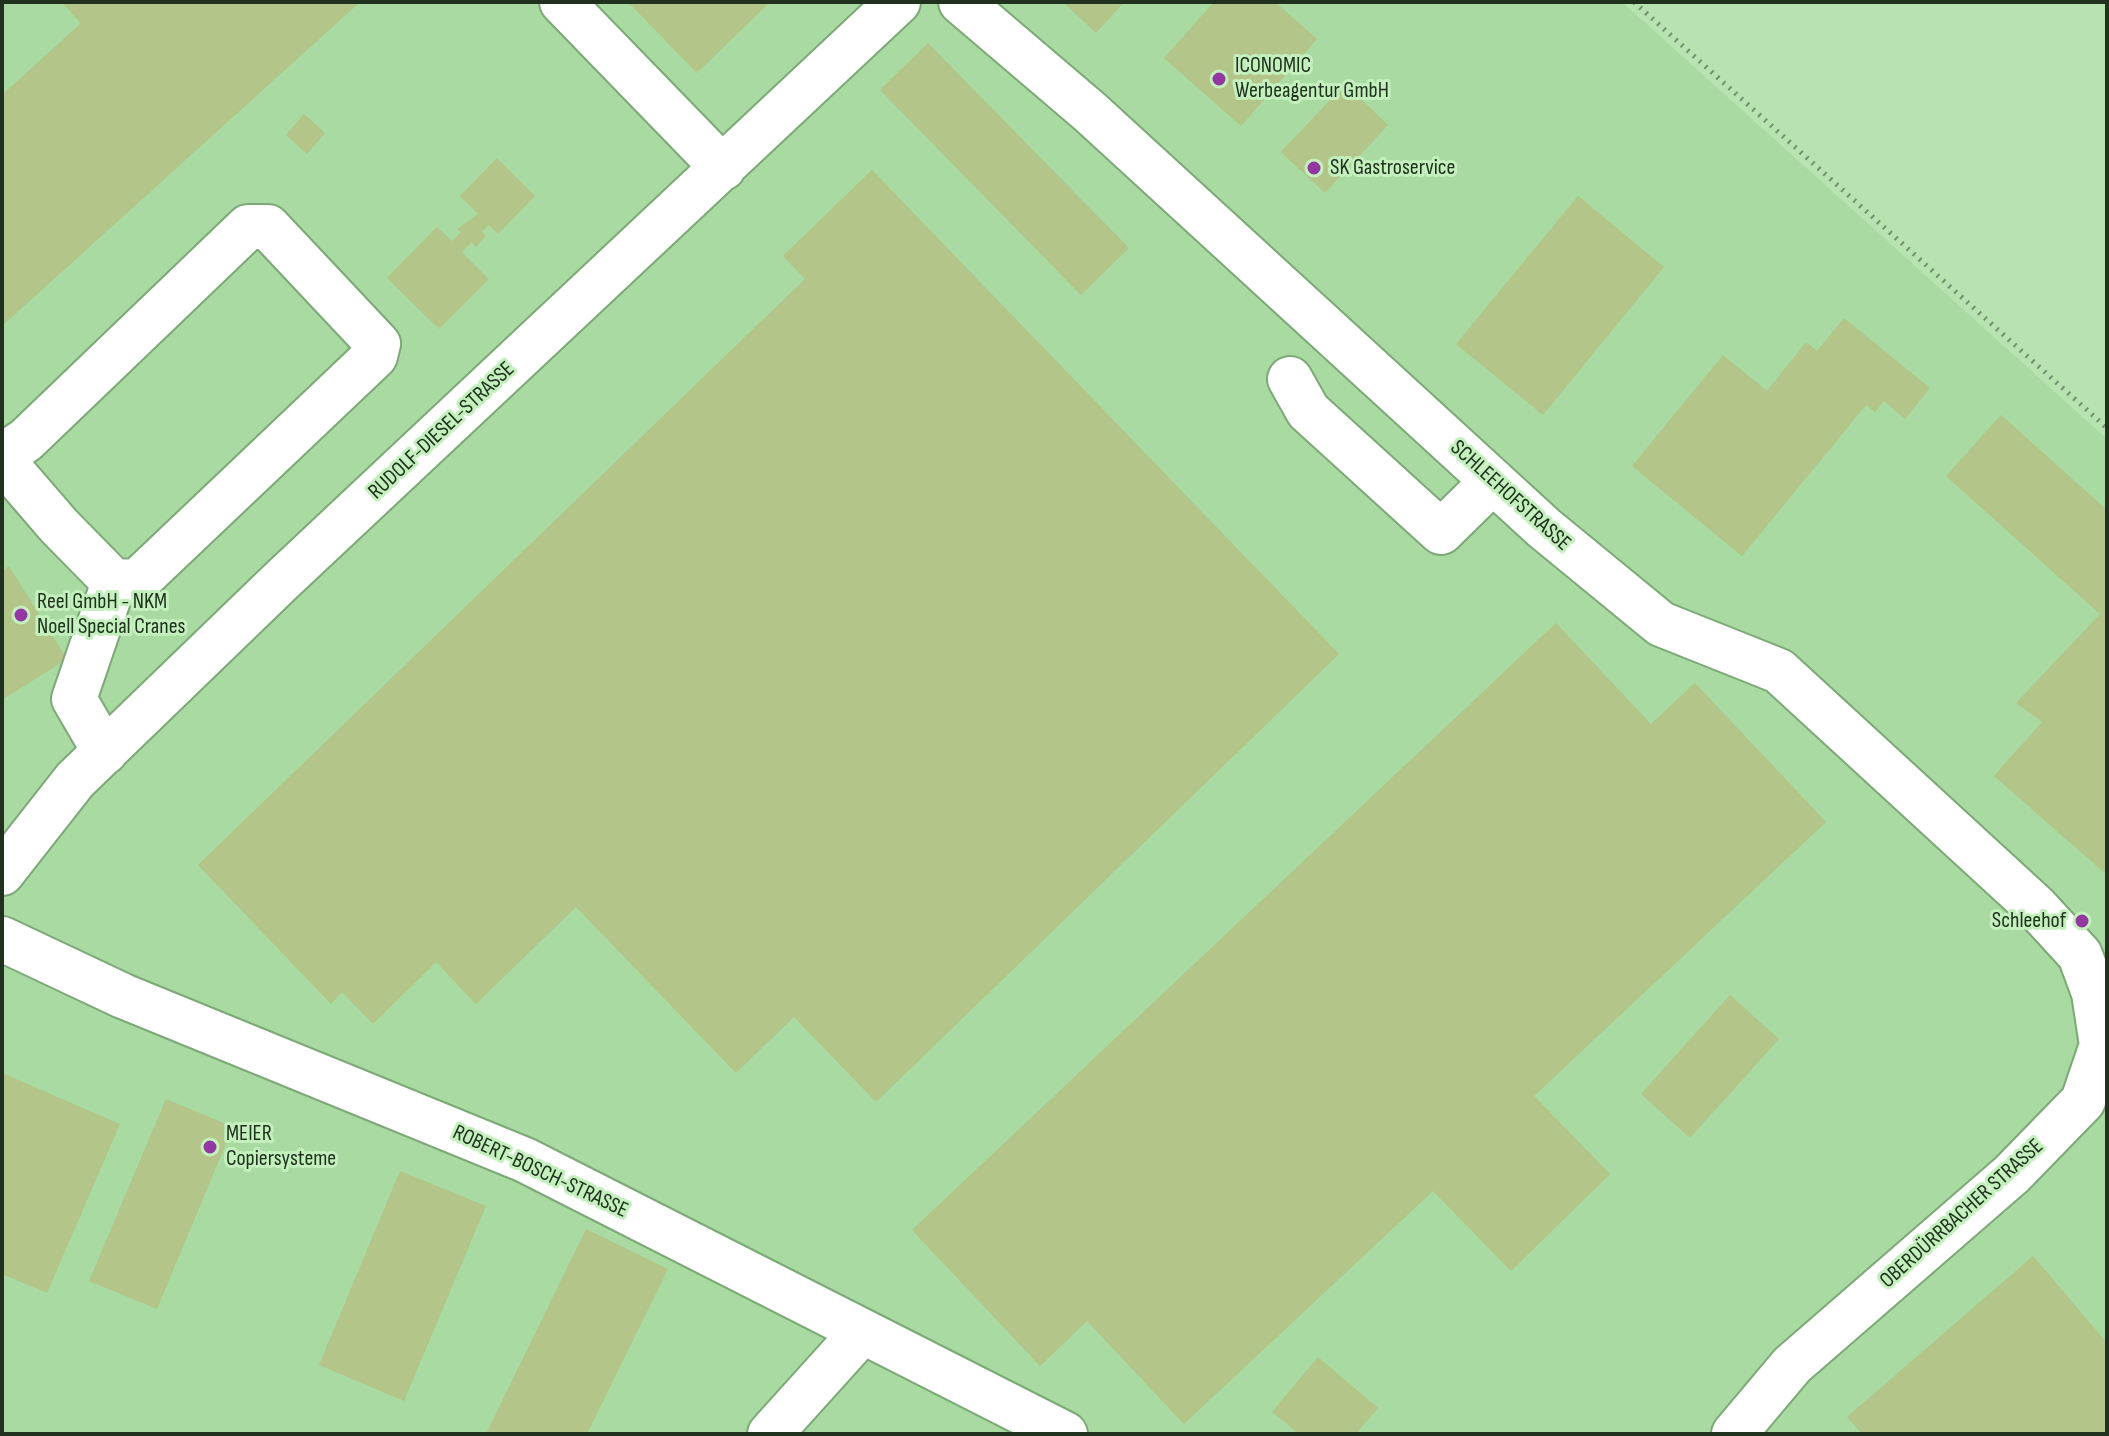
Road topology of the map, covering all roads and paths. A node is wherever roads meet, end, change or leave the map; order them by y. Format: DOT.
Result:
graph roads {
  1 [pos="562,2"];
  2 [pos="898,2"];
  3 [pos="961,2"];
  4 [pos="1634,2"];
  5 [pos="723,168"];
  6 [pos="1290,379"];
  7 [pos="2107,428"];
  8 [pos="2,458"];
  9 [pos="1493,481"];
  10 [pos="114,582"];
  11 [pos="105,752"];
  12 [pos="2,873"];
  13 [pos="2,939"];
  14 [pos="2080,955"];
  15 [pos="2104,1045"];
  16 [pos="862,1332"];
  17 [pos="770,1434"];
  18 [pos="1065,1434"];
  19 [pos="1734,1434"];
  1 -- 5 [label="street"];
  2 -- 5 [label="street, RUDOLF-DIESEL-STRASSE"];
  3 -- 9 [label="street, SCHLEEHOFSTRASSE"];
  4 -- 7 [label="path"];
  5 -- 11 [label="street, RUDOLF-DIESEL-STRASSE"];
  6 -- 9 [label="street"];
  8 -- 10 [label="street"];
  8 -- 10 [label="street"];
  9 -- 14 [label="street, SCHLEEHOFSTRASSE"];
  10 -- 11 [label="street"];
  11 -- 12 [label="street, RUDOLF-DIESEL-STRASSE"];
  13 -- 16 [label="street, ROBERT-BOSCH-STRASSE"];
  14 -- 15 [label="street, OBERDÜRRBACHER STRASSE"];
  15 -- 19 [label="street, OBERDÜRRBACHER STRASSE"];
  16 -- 17 [label="street"];
  16 -- 18 [label="street, ROBERT-BOSCH-STRASSE"];
}
